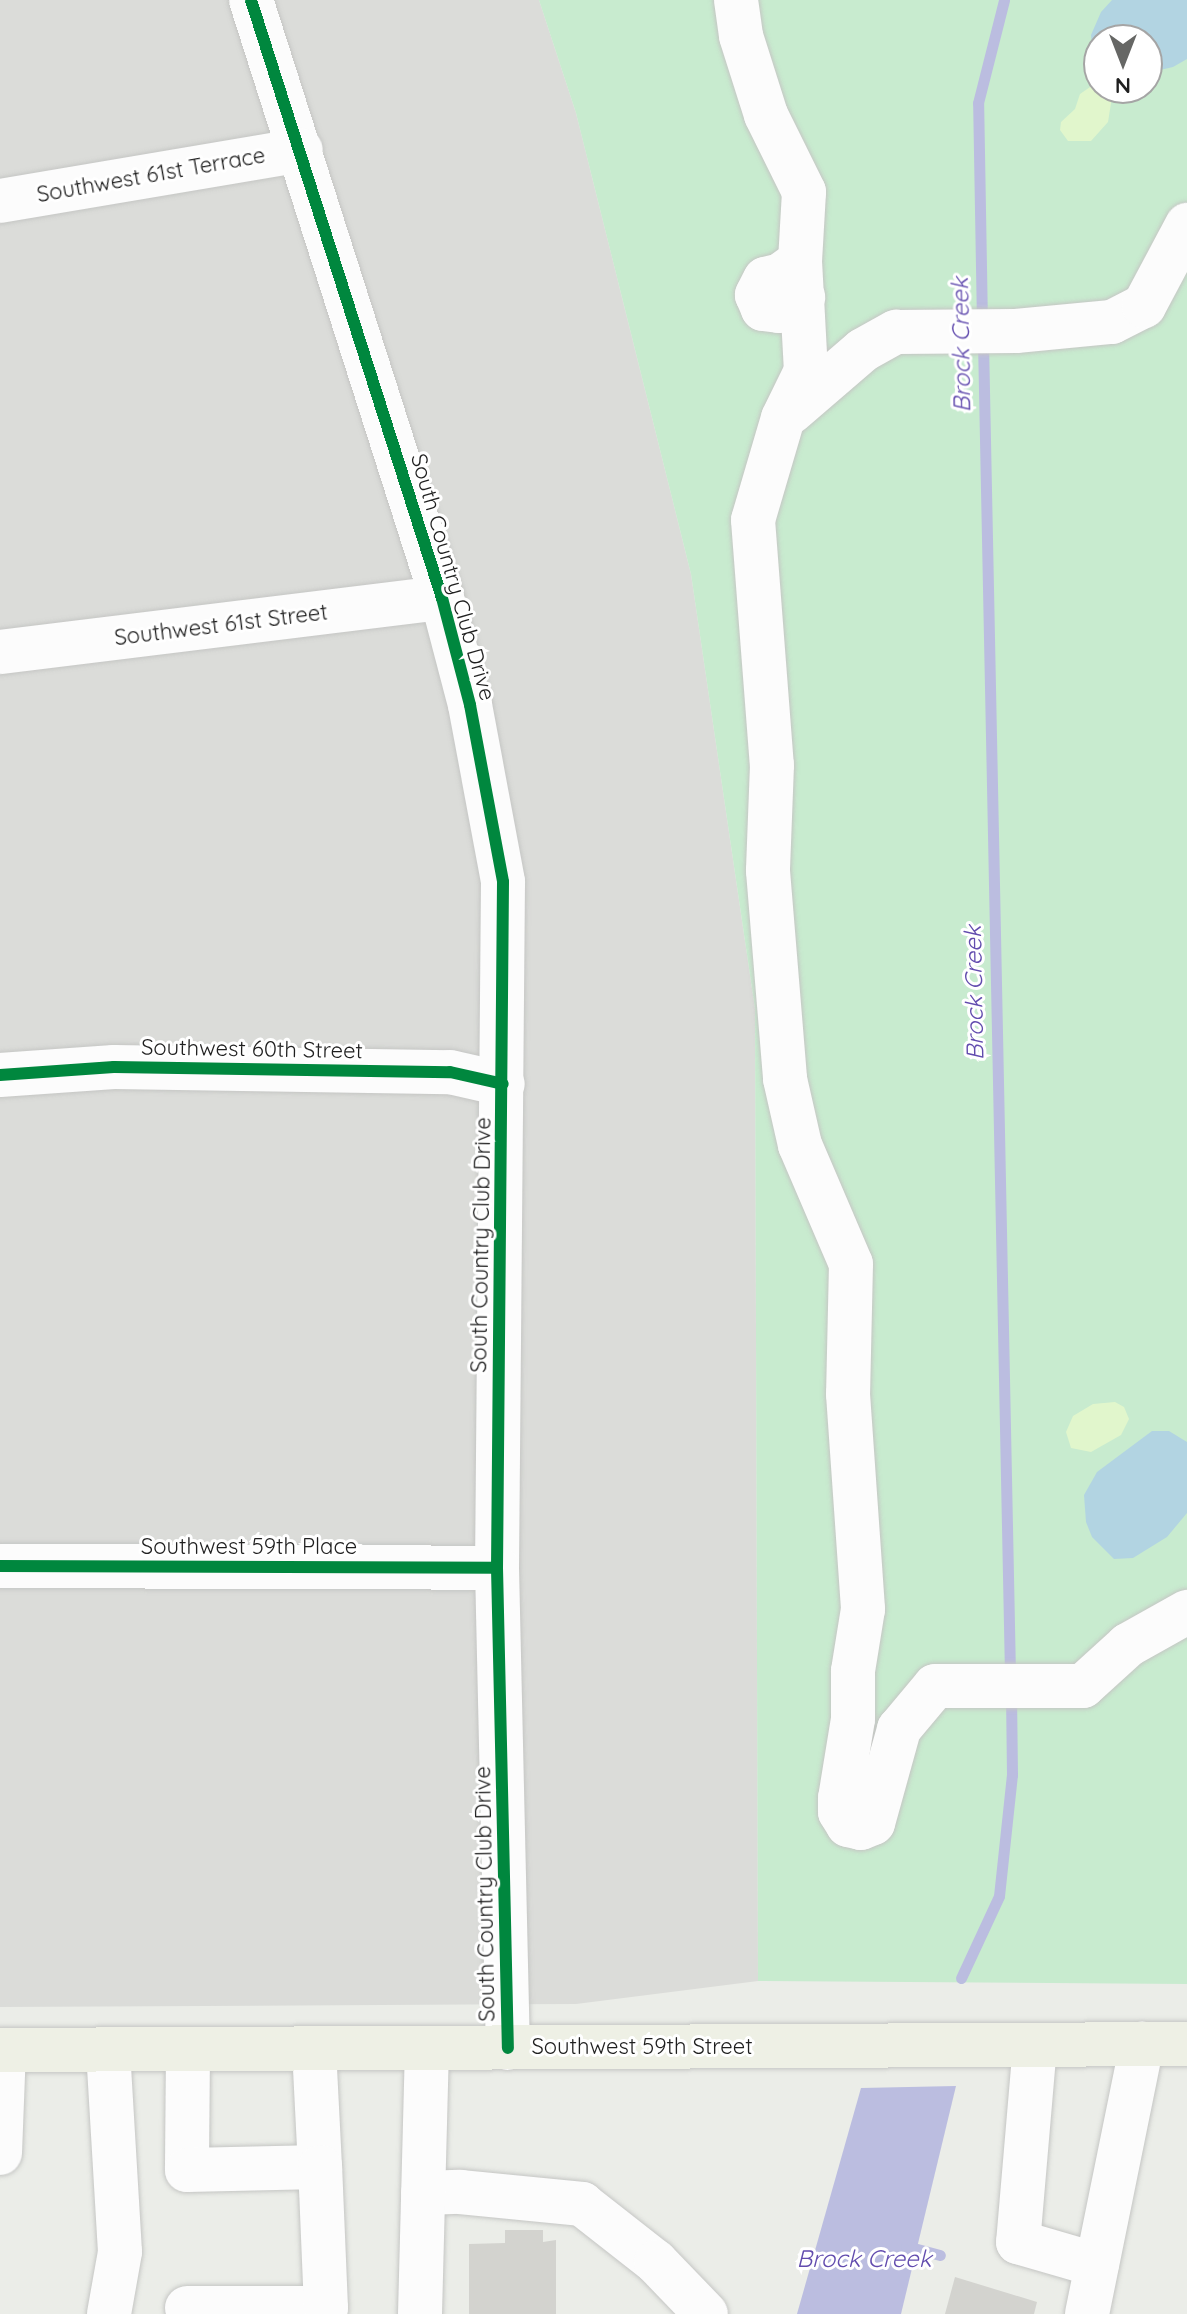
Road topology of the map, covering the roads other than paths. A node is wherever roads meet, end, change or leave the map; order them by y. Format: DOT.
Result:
graph roads {
  1 [pos="251,0"];
  2 [pos="736,0"];
  3 [pos="301,150"];
  4 [pos="0,201"];
  5 [pos="1187,225"];
  6 [pos="783,418"];
  7 [pos="442,598"];
  8 [pos="0,652"];
  9 [pos="0,1075"];
  10 [pos="503,1084"];
  11 [pos="0,1566"];
  12 [pos="497,1568"];
  13 [pos="1187,1612"];
  14 [pos="853,1719"];
  15 [pos="899,1729"];
  16 [pos="1142,2044"];
  17 [pos="1187,2044"];
  18 [pos="1035,2045"];
  19 [pos="427,2048"];
  20 [pos="508,2048"];
  21 [pos="314,2049"];
  22 [pos="2,2050"];
  23 [pos="108,2050"];
  24 [pos="188,2050"];
  25 [pos="0,2153"];
  26 [pos="320,2167"];
  27 [pos="423,2193"];
  28 [pos="1097,2265"];
  29 [pos="187,2308"];
  30 [pos="109,2314"];
  31 [pos="420,2314"];
  32 [pos="706,2314"];
  33 [pos="1087,2314"];
  1 -- 3 [label="street, South Country Club Drive"];
  2 -- 6 [label="street"];
  3 -- 4 [label="street, Southwest 61st Terrace"];
  3 -- 7 [label="street, South Country Club Drive"];
  5 -- 6 [label="street"];
  6 -- 14 [label="street"];
  7 -- 8 [label="street, Southwest 61st Street"];
  7 -- 10 [label="street, South Country Club Drive"];
  9 -- 10 [label="street, Southwest 60th Street"];
  10 -- 12 [label="street, South Country Club Drive"];
  11 -- 12 [label="street, Southwest 59th Place"];
  12 -- 20 [label="street, South Country Club Drive"];
  13 -- 15 [label="street"];
  14 -- 15 [label="street"];
  14 -- 15 [label="street"];
  16 -- 17 [label="main road, Southwest 59th Street"];
  16 -- 18 [label="main road, Southwest 59th Street"];
  16 -- 28 [label="street"];
  18 -- 20 [label="main road, Southwest 59th Street"];
  18 -- 28 [label="street"];
  19 -- 20 [label="main road, Southwest 59th Street"];
  19 -- 21 [label="main road, Southwest 59th Street"];
  19 -- 27 [label="street"];
  21 -- 24 [label="main road, Southwest 59th Street"];
  21 -- 26 [label="street"];
  22 -- 23 [label="main road, Southwest 59th Street"];
  22 -- 25 [label="street"];
  23 -- 24 [label="main road, Southwest 59th Street"];
  23 -- 30 [label="street"];
  24 -- 26 [label="street"];
  26 -- 29 [label="street"];
  27 -- 31 [label="street"];
  27 -- 32 [label="street"];
  28 -- 33 [label="street"];
}
